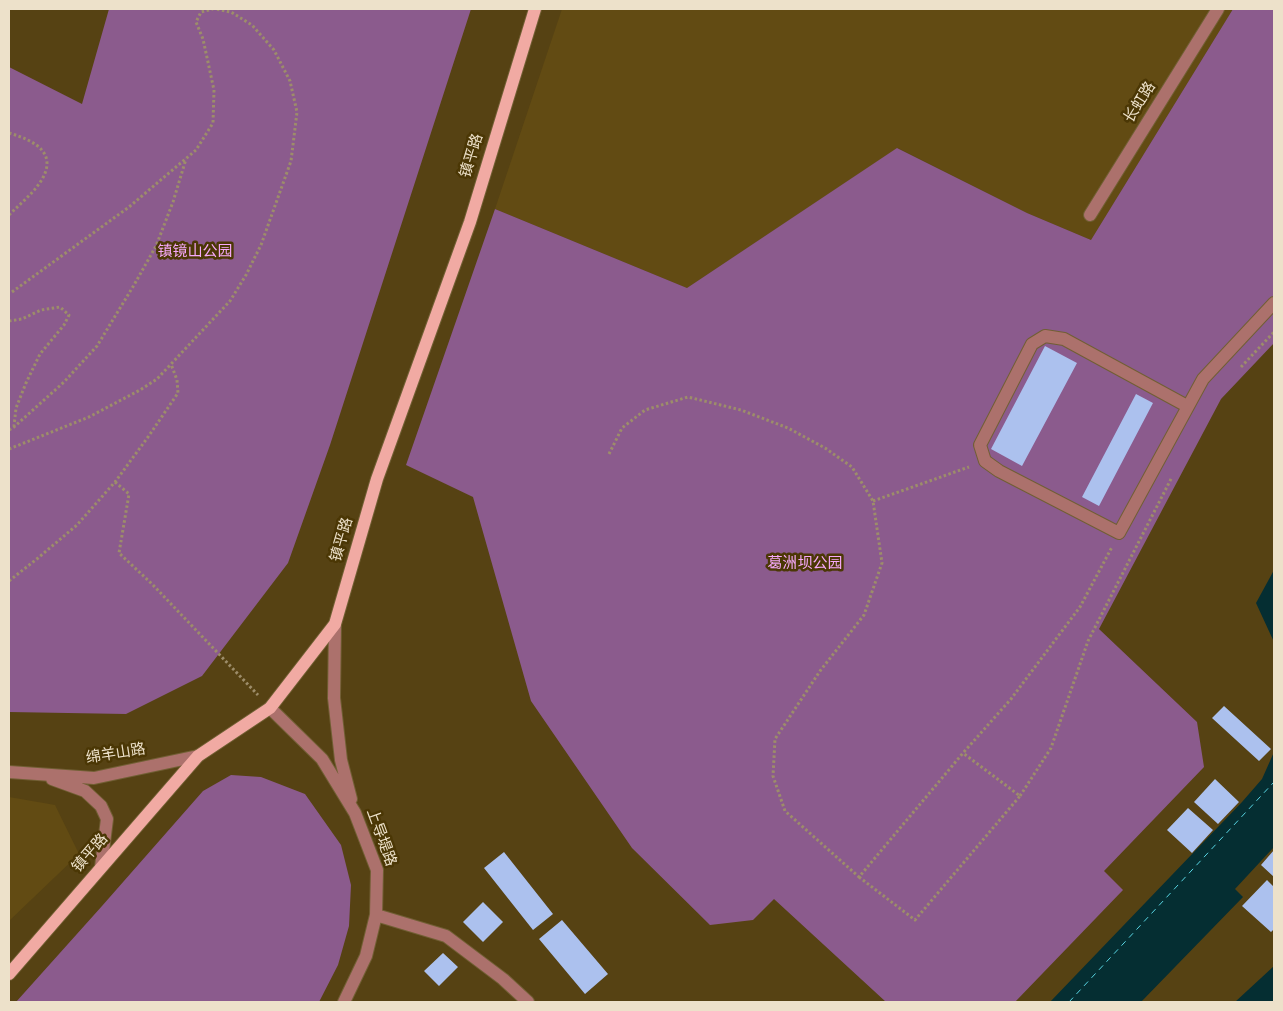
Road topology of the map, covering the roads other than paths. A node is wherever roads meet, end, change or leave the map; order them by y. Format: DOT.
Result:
graph roads {
  1 [pos="535,9"];
  2 [pos="1218,9"];
  3 [pos="1090,215"];
  4 [pos="1274,303"];
  5 [pos="1187,406"];
  6 [pos="335,624"];
  7 [pos="270,708"];
  8 [pos="198,756"];
  9 [pos="9,772"];
  10 [pos="38,774"];
  11 [pos="355,813"];
  12 [pos="101,867"];
  13 [pos="376,915"];
  14 [pos="9,974"];
  15 [pos="344,1002"];
  16 [pos="528,1002"];
  1 -- 6 [label="main road, 镇平路"];
  2 -- 3 [label="street, 长虹路"];
  4 -- 5 [label="street"];
  5 -- 5 [label="street"];
  6 -- 7 [label="main road, 镇平路"];
  6 -- 11 [label="street"];
  7 -- 8 [label="main road, 镇平路"];
  7 -- 11 [label="street, 上导堤路"];
  8 -- 10 [label="street, 绵羊山路"];
  8 -- 12 [label="main road, 镇平路"];
  9 -- 10 [label="street, 绵羊山路"];
  10 -- 12 [label="street"];
  11 -- 13 [label="street, 上导堤路"];
  12 -- 14 [label="main road, 镇平路"];
  13 -- 15 [label="street, 上导堤路"];
  13 -- 16 [label="street"];
}
